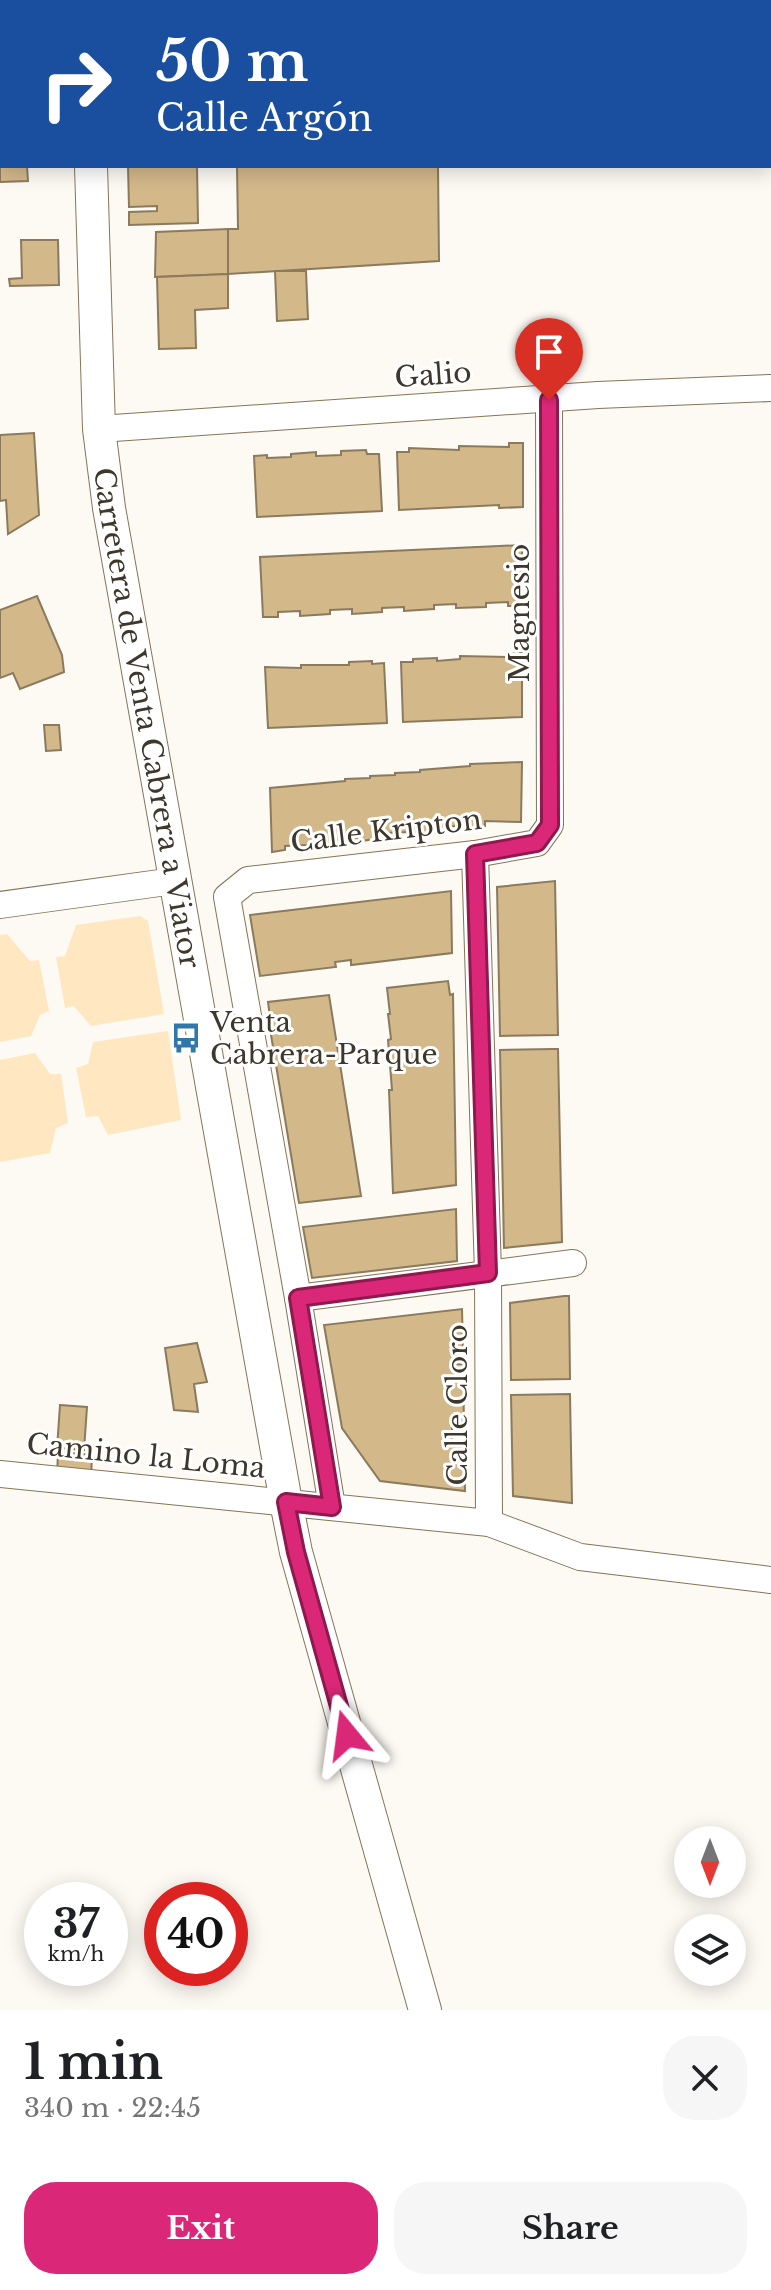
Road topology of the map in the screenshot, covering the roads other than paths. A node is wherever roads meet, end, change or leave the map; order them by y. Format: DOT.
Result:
graph roads {
  1 [pos="91,168"];
  2 [pos="771,388"];
  3 [pos="549,400"];
  4 [pos="99,429"];
  5 [pos="550,825"];
  6 [pos="475,854"];
  7 [pos="174,881"];
  8 [pos="0,905"];
  9 [pos="573,1263"];
  10 [pos="488,1273"];
  11 [pos="298,1298"];
  12 [pos="0,1474"];
  13 [pos="286,1502"];
  14 [pos="332,1507"];
  15 [pos="489,1523"];
  16 [pos="771,1580"];
  17 [pos="425,2010"];
  1 -- 4 [label="street, Carretera de Venta Cabrera a Viator"];
  2 -- 3 [label="street, Galio"];
  3 -- 4 [label="street, Galio"];
  3 -- 5 [label="street, Magnesio"];
  4 -- 7 [label="street, Carretera de Venta Cabrera a Viator"];
  5 -- 6 [label="street, Calle Kripton"];
  6 -- 10 [label="street, Calle Cloro"];
  6 -- 11 [label="street, Calle Kripton"];
  7 -- 8 [label="street"];
  7 -- 13 [label="street, Carretera de Venta Cabrera a Viator"];
  9 -- 10 [label="street"];
  10 -- 11 [label="street"];
  10 -- 15 [label="street, Calle Cloro"];
  11 -- 14 [label="street"];
  12 -- 13 [label="street, Camino la Loma"];
  13 -- 14 [label="street, Camino la Loma"];
  13 -- 17 [label="street, Carretera de Venta Cabrera a Viator"];
  14 -- 15 [label="street, Camino la Loma"];
  15 -- 16 [label="street, Camino la Loma"];
}
